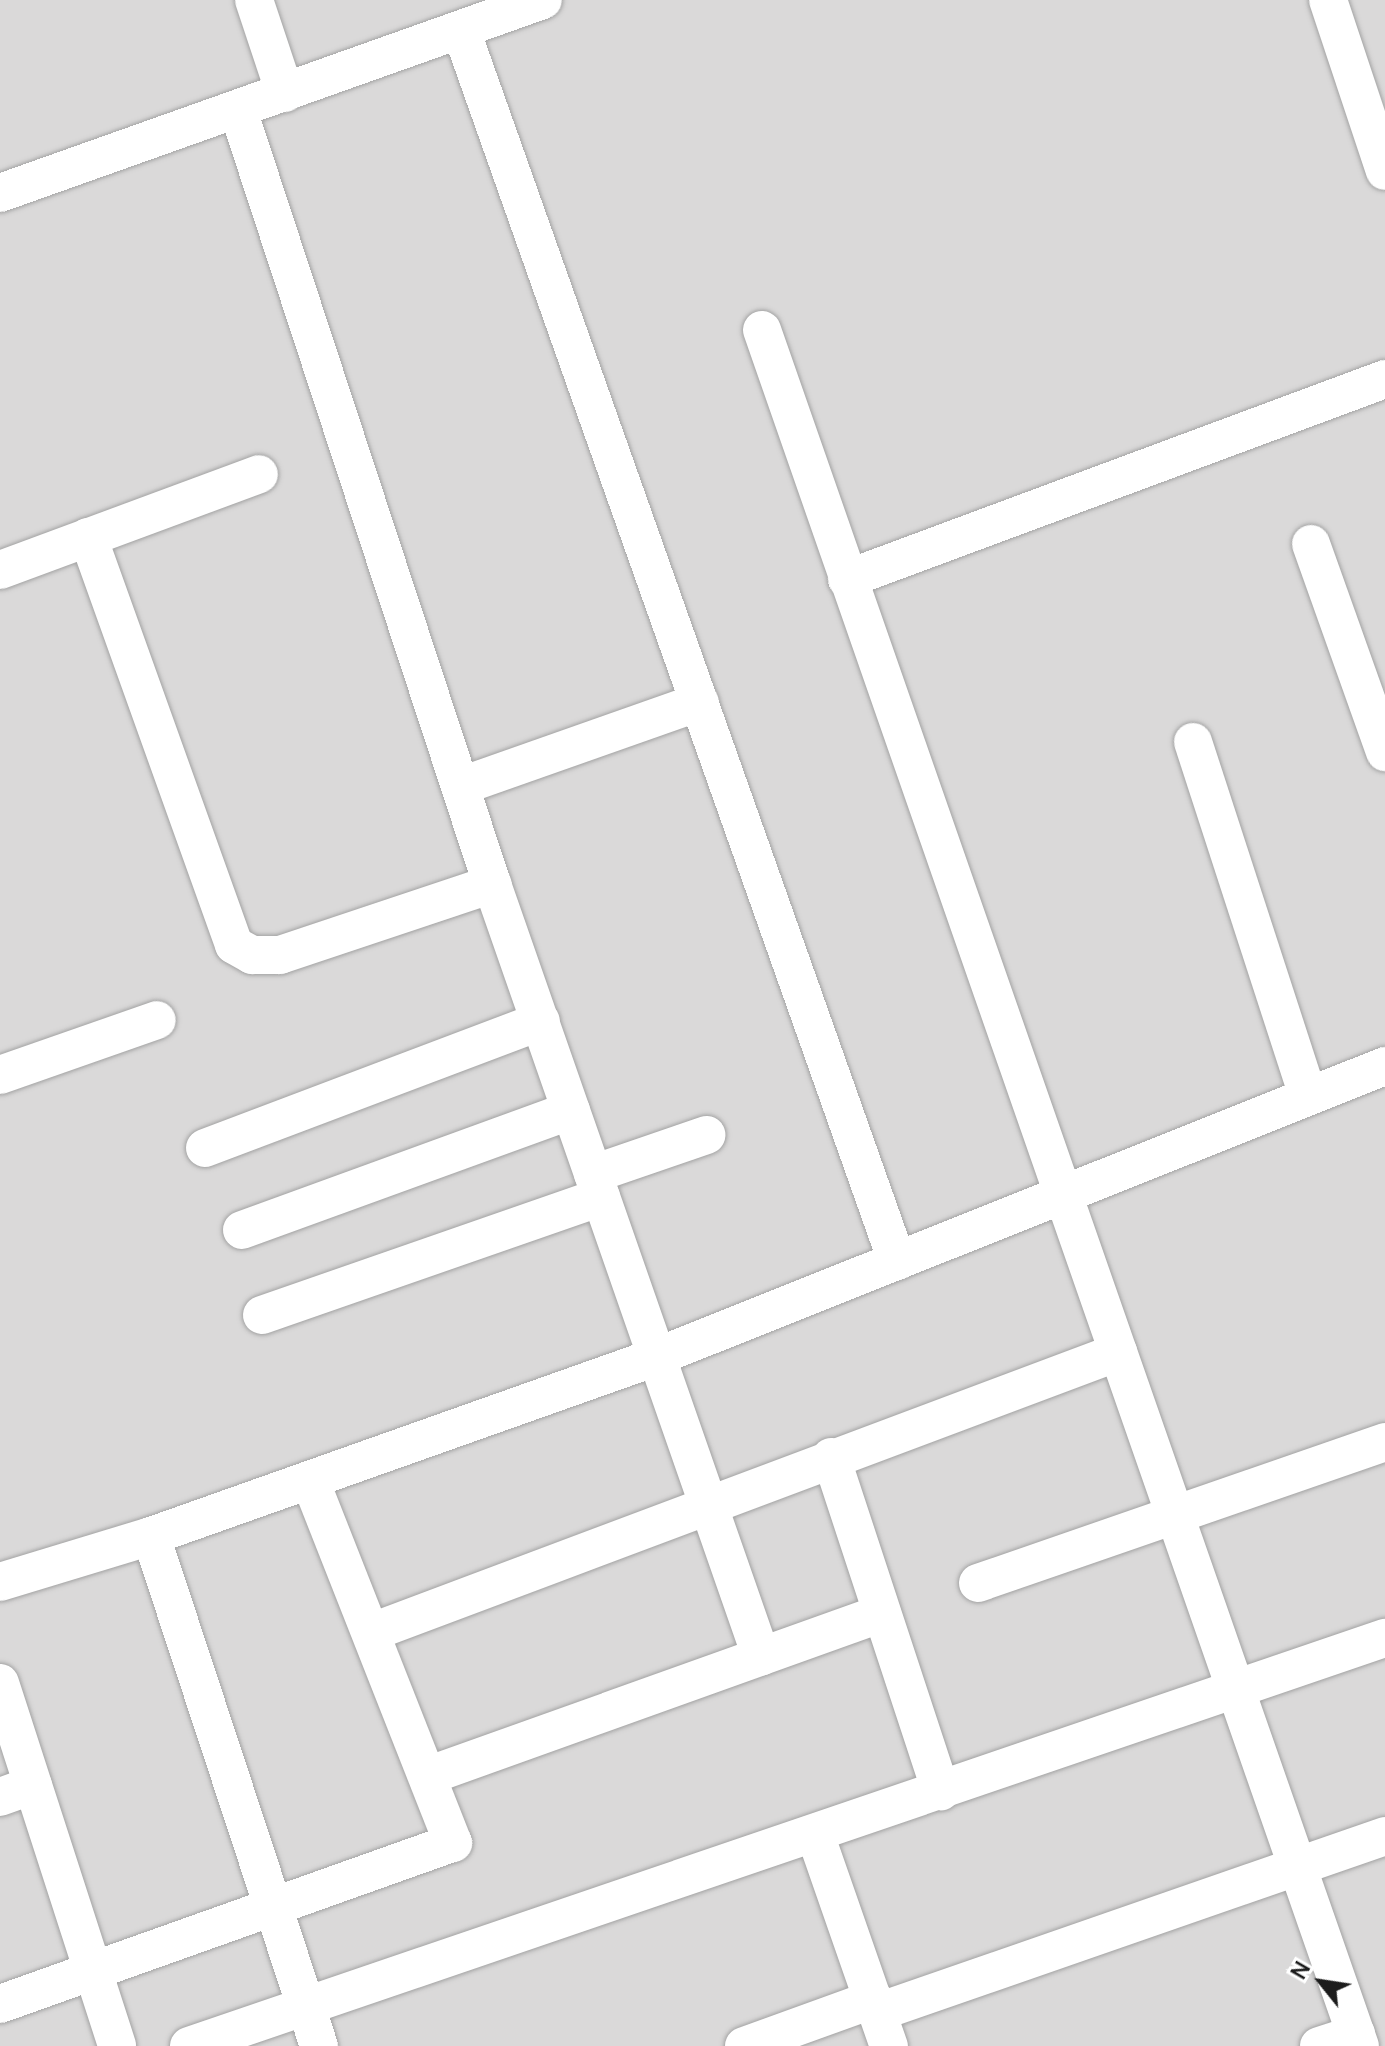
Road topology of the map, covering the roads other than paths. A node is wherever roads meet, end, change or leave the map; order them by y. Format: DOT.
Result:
graph roads {
  1 [pos="254,0"];
  2 [pos="543,0"];
  3 [pos="1328,0"];
  4 [pos="461,30"];
  5 [pos="285,93"];
  6 [pos="238,110"];
  7 [pos="1385,171"];
  8 [pos="0,193"];
  9 [pos="762,330"];
  10 [pos="1385,379"];
  11 [pos="259,474"];
  12 [pos="88,537"];
  13 [pos="1311,544"];
  14 [pos="0,570"];
  15 [pos="847,579"];
  16 [pos="700,702"];
  17 [pos="1193,742"];
  18 [pos="1385,752"];
  19 [pos="461,786"];
  20 [pos="492,884"];
  21 [pos="157,1020"];
  22 [pos="541,1021"];
  23 [pos="1385,1066"];
  24 [pos="0,1075"];
  25 [pos="1308,1096"];
  26 [pos="571,1110"];
  27 [pos="706,1135"];
  28 [pos="205,1148"];
  29 [pos="597,1185"];
  30 [pos="1063,1195"];
  31 [pos="242,1230"];
  32 [pos="897,1261"];
  33 [pos="262,1315"];
  34 [pos="1118,1352"];
  35 [pos="656,1357"];
  36 [pos="1385,1442"];
  37 [pos="831,1457"];
  38 [pos="310,1480"];
  39 [pos="707,1504"];
  40 [pos="1176,1515"];
  41 [pos="151,1536"];
  42 [pos="0,1582"];
  43 [pos="978,1583"];
  44 [pos="882,1613"];
  45 [pos="372,1632"];
  46 [pos="1385,1638"];
  47 [pos="761,1656"];
  48 [pos="0,1683"];
  49 [pos="1237,1690"];
  50 [pos="430,1775"];
  51 [pos="17,1791"];
  52 [pos="941,1791"];
  53 [pos="815,1834"];
  54 [pos="1385,1836"];
  55 [pos="1295,1867"];
  56 [pos="271,1909"];
  57 [pos="94,1972"];
  58 [pos="0,2004"];
  59 [pos="306,2006"];
  60 [pos="881,2019"];
  61 [pos="1358,2040"];
  62 [pos="117,2046"];
  63 [pos="189,2046"];
  64 [pos="319,2046"];
  65 [pos="744,2046"];
  66 [pos="1319,2046"];
  1 -- 5 [label="street"];
  2 -- 4 [label="street"];
  3 -- 7 [label="street"];
  4 -- 5 [label="street"];
  4 -- 16 [label="street"];
  5 -- 6 [label="street"];
  6 -- 8 [label="street"];
  6 -- 19 [label="street"];
  9 -- 15 [label="street"];
  10 -- 15 [label="street"];
  11 -- 12 [label="street"];
  12 -- 14 [label="street"];
  12 -- 20 [label="street"];
  13 -- 18 [label="street"];
  15 -- 30 [label="street"];
  16 -- 19 [label="street"];
  16 -- 32 [label="street"];
  17 -- 25 [label="street"];
  19 -- 20 [label="street"];
  20 -- 22 [label="street"];
  21 -- 24 [label="street"];
  22 -- 26 [label="street"];
  22 -- 28 [label="street"];
  23 -- 25 [label="street"];
  25 -- 30 [label="street"];
  26 -- 29 [label="street"];
  26 -- 31 [label="street"];
  27 -- 29 [label="street"];
  29 -- 33 [label="street"];
  29 -- 35 [label="street"];
  30 -- 32 [label="street"];
  30 -- 34 [label="street"];
  32 -- 35 [label="street"];
  34 -- 37 [label="street"];
  34 -- 40 [label="street"];
  35 -- 38 [label="street"];
  35 -- 39 [label="street"];
  36 -- 40 [label="street"];
  37 -- 39 [label="street"];
  37 -- 44 [label="street"];
  38 -- 41 [label="street"];
  38 -- 45 [label="street"];
  39 -- 45 [label="street"];
  39 -- 47 [label="street"];
  40 -- 43 [label="street"];
  40 -- 49 [label="street"];
  41 -- 42 [label="street"];
  41 -- 56 [label="street"];
  44 -- 47 [label="street"];
  44 -- 52 [label="street"];
  45 -- 50 [label="street"];
  46 -- 49 [label="street"];
  47 -- 50 [label="street"];
  48 -- 51 [label="street"];
  49 -- 52 [label="street"];
  49 -- 55 [label="street"];
  50 -- 56 [label="street"];
  51 -- 57 [label="street"];
  52 -- 53 [label="street"];
  53 -- 59 [label="street"];
  53 -- 60 [label="street"];
  54 -- 55 [label="street"];
  55 -- 60 [label="street"];
  55 -- 61 [label="street"];
  56 -- 57 [label="street"];
  56 -- 59 [label="street"];
  57 -- 58 [label="street"];
  57 -- 62 [label="street"];
  59 -- 63 [label="street"];
  59 -- 64 [label="street"];
  60 -- 65 [label="street"];
  61 -- 66 [label="street"];
}
